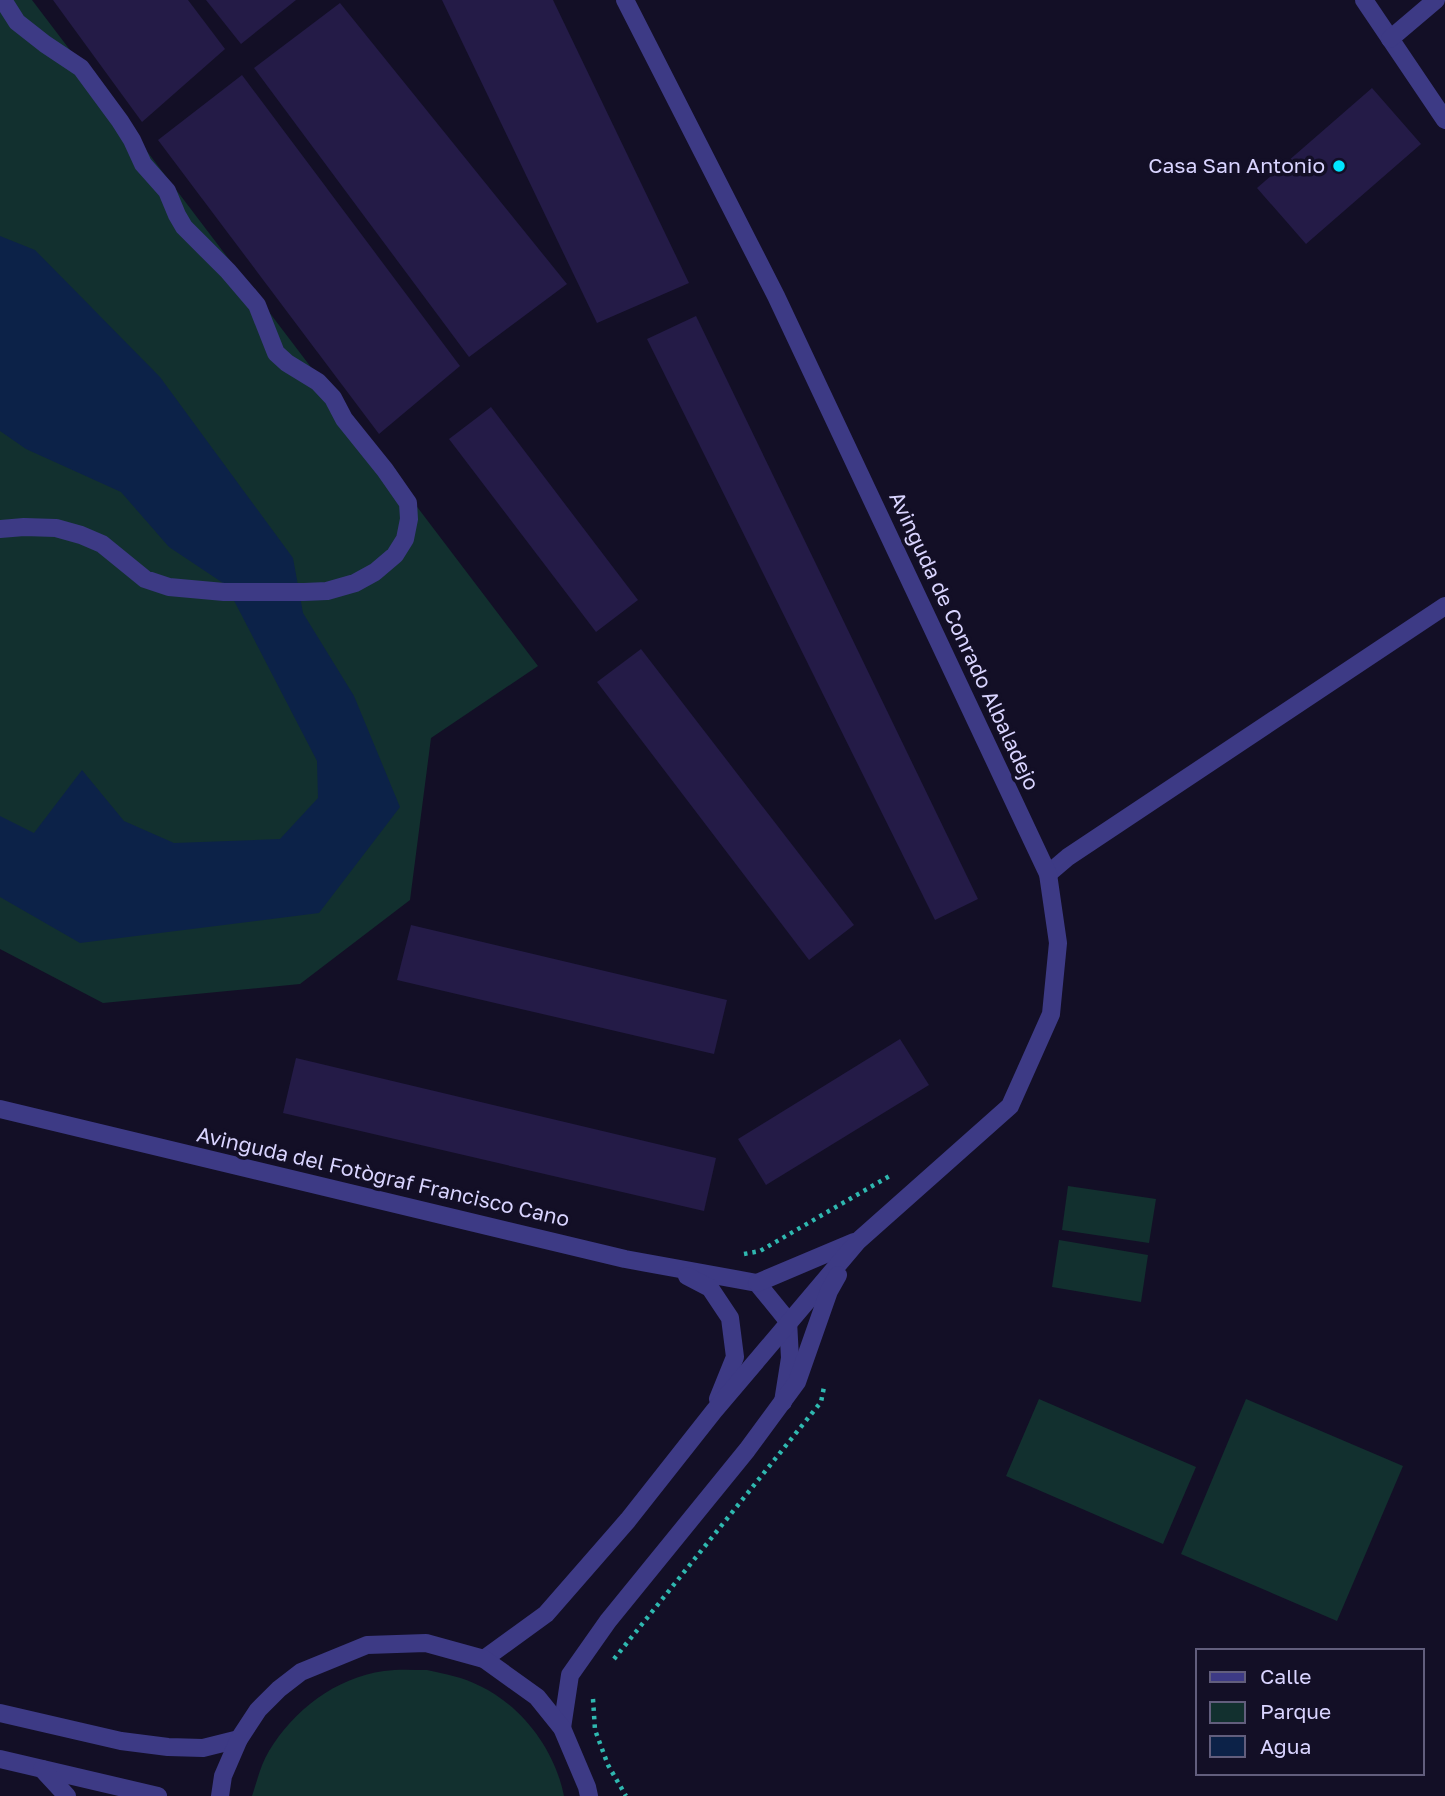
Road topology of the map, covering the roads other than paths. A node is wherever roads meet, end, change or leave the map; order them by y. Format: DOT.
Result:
graph roads {
  1 [pos="3,0"];
  2 [pos="625,0"];
  3 [pos="1364,0"];
  4 [pos="1436,0"];
  5 [pos="1391,39"];
  6 [pos="1445,120"];
  7 [pos="0,528"];
  8 [pos="1445,606"];
  9 [pos="1048,873"];
  10 [pos="0,1109"];
  11 [pos="858,1241"];
  12 [pos="668,1267"];
  13 [pos="757,1283"];
  14 [pos="788,1321"];
  15 [pos="783,1402"];
  16 [pos="714,1411"];
  17 [pos="484,1659"];
  18 [pos="0,1713"];
  19 [pos="562,1728"];
  20 [pos="239,1739"];
  21 [pos="0,1759"];
  22 [pos="42,1769"];
  23 [pos="67,1796"];
  24 [pos="158,1796"];
  25 [pos="220,1796"];
  26 [pos="589,1796"];
  1 -- 7 [label="street"];
  2 -- 9 [label="street, Avinguda de Conrado Albaladejo"];
  3 -- 5 [label="street"];
  4 -- 5 [label="street"];
  5 -- 6 [label="street"];
  8 -- 9 [label="street"];
  9 -- 11 [label="street"];
  10 -- 12 [label="street, Avinguda del Fotògraf Francisco Cano"];
  11 -- 13 [label="street"];
  11 -- 14 [label="street"];
  11 -- 15 [label="street"];
  12 -- 13 [label="street, Avinguda del Fotògraf Francisco Cano"];
  12 -- 16 [label="street"];
  13 -- 14 [label="street"];
  14 -- 15 [label="street"];
  14 -- 16 [label="street"];
  15 -- 19 [label="street"];
  16 -- 17 [label="street"];
  17 -- 19 [label="street"];
  17 -- 20 [label="street"];
  18 -- 20 [label="street"];
  19 -- 26 [label="street"];
  20 -- 25 [label="street"];
  21 -- 22 [label="street"];
  22 -- 23 [label="street"];
  22 -- 24 [label="street"];
}
